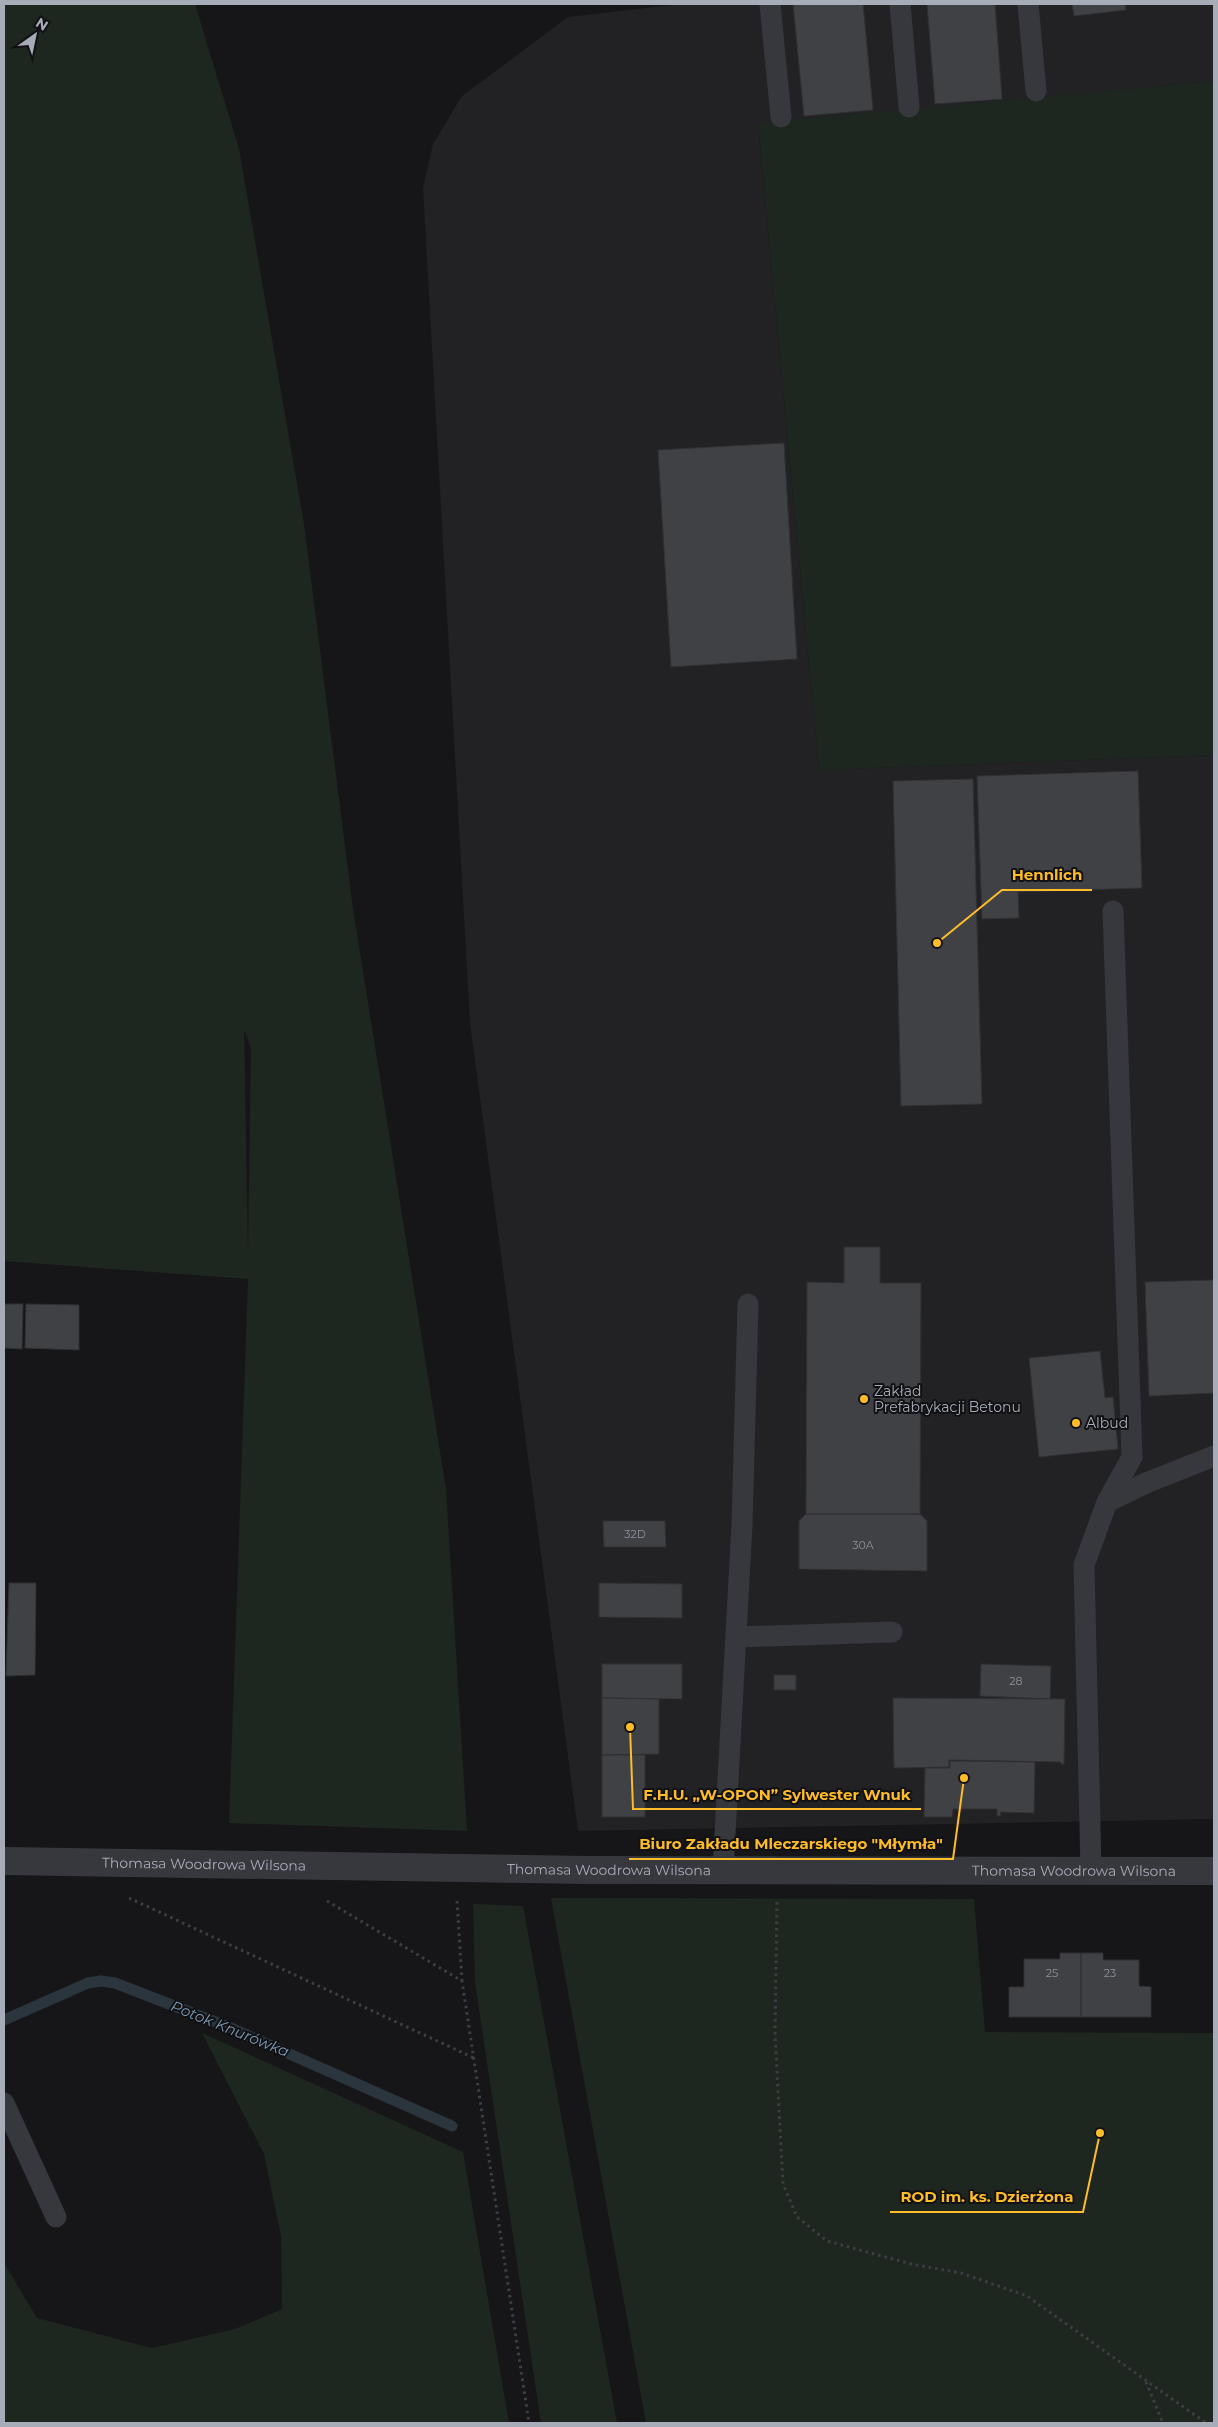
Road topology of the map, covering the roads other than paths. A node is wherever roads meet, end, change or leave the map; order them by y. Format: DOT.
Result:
graph roads {
  1 [pos="770,4"];
  2 [pos="900,4"];
  3 [pos="1028,4"];
  4 [pos="1036,92"];
  5 [pos="909,107"];
  6 [pos="781,117"];
  7 [pos="1113,911"];
  8 [pos="748,1304"];
  9 [pos="1214,1456"];
  10 [pos="1107,1502"];
  11 [pos="892,1632"];
  12 [pos="736,1637"];
  13 [pos="4,1861"];
  14 [pos="723,1870"];
  15 [pos="1090,1871"];
  16 [pos="1214,1871"];
  17 [pos="4,2103"];
  18 [pos="56,2217"];
  1 -- 6 [label="lane"];
  2 -- 5 [label="lane"];
  3 -- 4 [label="lane"];
  7 -- 10 [label="lane"];
  8 -- 12 [label="lane"];
  9 -- 10 [label="lane"];
  10 -- 15 [label="lane"];
  11 -- 12 [label="lane"];
  12 -- 14 [label="lane"];
  13 -- 14 [label="street, Thomasa Woodrowa Wilsona"];
  14 -- 15 [label="street, Thomasa Woodrowa Wilsona"];
  15 -- 16 [label="street, Thomasa Woodrowa Wilsona"];
  17 -- 18 [label="lane"];
}
